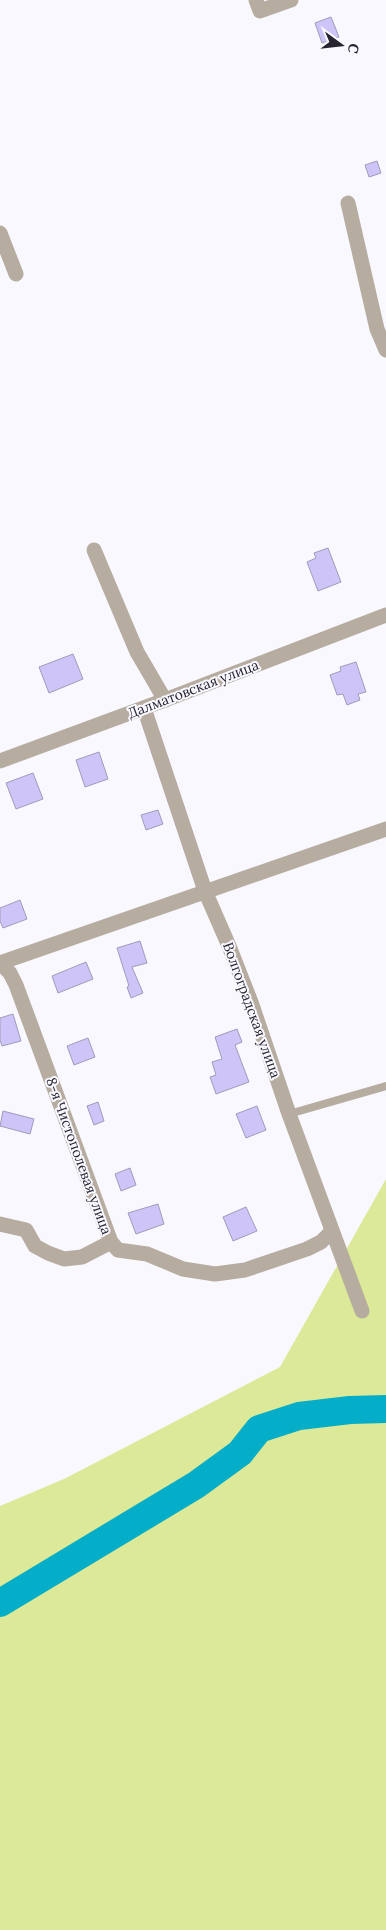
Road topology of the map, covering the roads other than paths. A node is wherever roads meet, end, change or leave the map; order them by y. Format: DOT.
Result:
graph roads {
  1 [pos="290,0"];
  2 [pos="258,5"];
  3 [pos="348,203"];
  4 [pos="0,233"];
  5 [pos="16,274"];
  6 [pos="386,350"];
  7 [pos="94,550"];
  8 [pos="386,615"];
  9 [pos="165,700"];
  10 [pos="144,708"];
  11 [pos="0,761"];
  12 [pos="386,829"];
  13 [pos="205,892"];
  14 [pos="0,963"];
  15 [pos="386,1086"];
  16 [pos="288,1114"];
  17 [pos="0,1224"];
  18 [pos="332,1231"];
  19 [pos="111,1242"];
  20 [pos="362,1312"];
  1 -- 2 [label="street"];
  3 -- 6 [label="street"];
  4 -- 5 [label="street"];
  7 -- 9 [label="street"];
  8 -- 9 [label="street, Далматовская улица"];
  9 -- 10 [label="street, Далматовская улица"];
  10 -- 11 [label="street, Далматовская улица"];
  10 -- 13 [label="street, Волгоградская улица"];
  12 -- 13 [label="street"];
  13 -- 14 [label="street"];
  13 -- 16 [label="street, Волгоградская улица"];
  14 -- 19 [label="street, 8-я Чистополевая улица"];
  15 -- 16 [label="lane"];
  16 -- 18 [label="street, Волгоградская улица"];
  17 -- 19 [label="street"];
  18 -- 19 [label="street, 8-я Чистополевая улица"];
  18 -- 20 [label="street, Волгоградская улица"];
}
